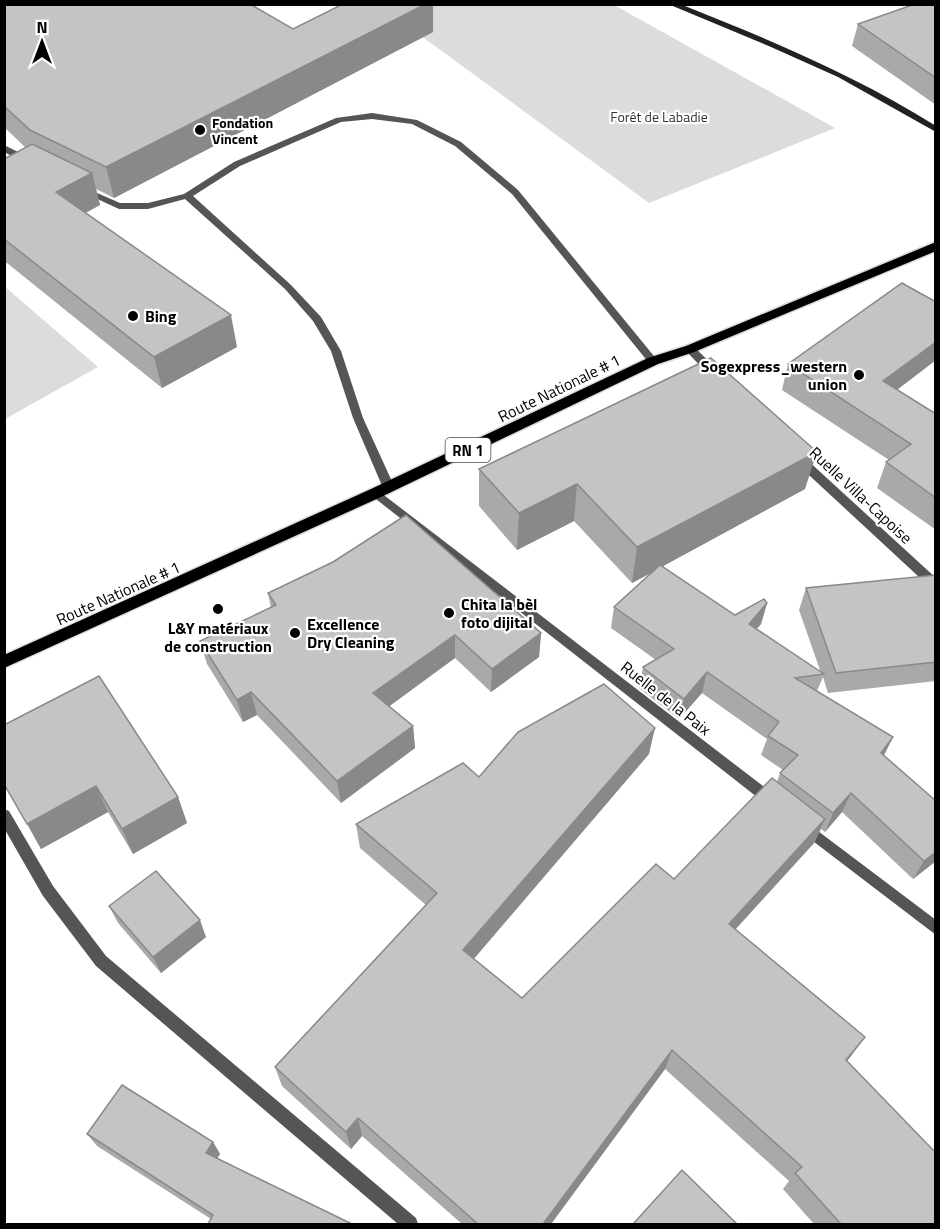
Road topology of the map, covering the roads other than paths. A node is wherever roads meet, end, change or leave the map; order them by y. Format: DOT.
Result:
graph roads {
  1 [pos="672,4"];
  2 [pos="936,130"];
  3 [pos="4,148"];
  4 [pos="36,165"];
  5 [pos="78,187"];
  6 [pos="187,196"];
  7 [pos="936,246"];
  8 [pos="690,349"];
  9 [pos="653,362"];
  10 [pos="724,383"];
  11 [pos="790,450"];
  12 [pos="382,490"];
  13 [pos="936,586"];
  14 [pos="4,662"];
  15 [pos="777,806"];
  16 [pos="4,815"];
  17 [pos="796,820"];
  18 [pos="936,929"];
  19 [pos="410,1224"];
  1 -- 2 [label="street"];
  3 -- 4 [label="street"];
  5 -- 6 [label="street"];
  6 -- 9 [label="street"];
  6 -- 12 [label="street"];
  7 -- 8 [label="main road, Route Nationale # 1 / RN 1"];
  8 -- 9 [label="main road, Route Nationale # 1 / RN 1"];
  8 -- 10 [label="street"];
  9 -- 12 [label="main road, Route Nationale # 1 / RN 1"];
  11 -- 13 [label="street, Ruelle Villa-Capoise"];
  12 -- 14 [label="main road, Route Nationale # 1 / RN 1"];
  12 -- 15 [label="street, Ruelle de la Paix"];
  16 -- 19 [label="street"];
  17 -- 18 [label="street"];
}
